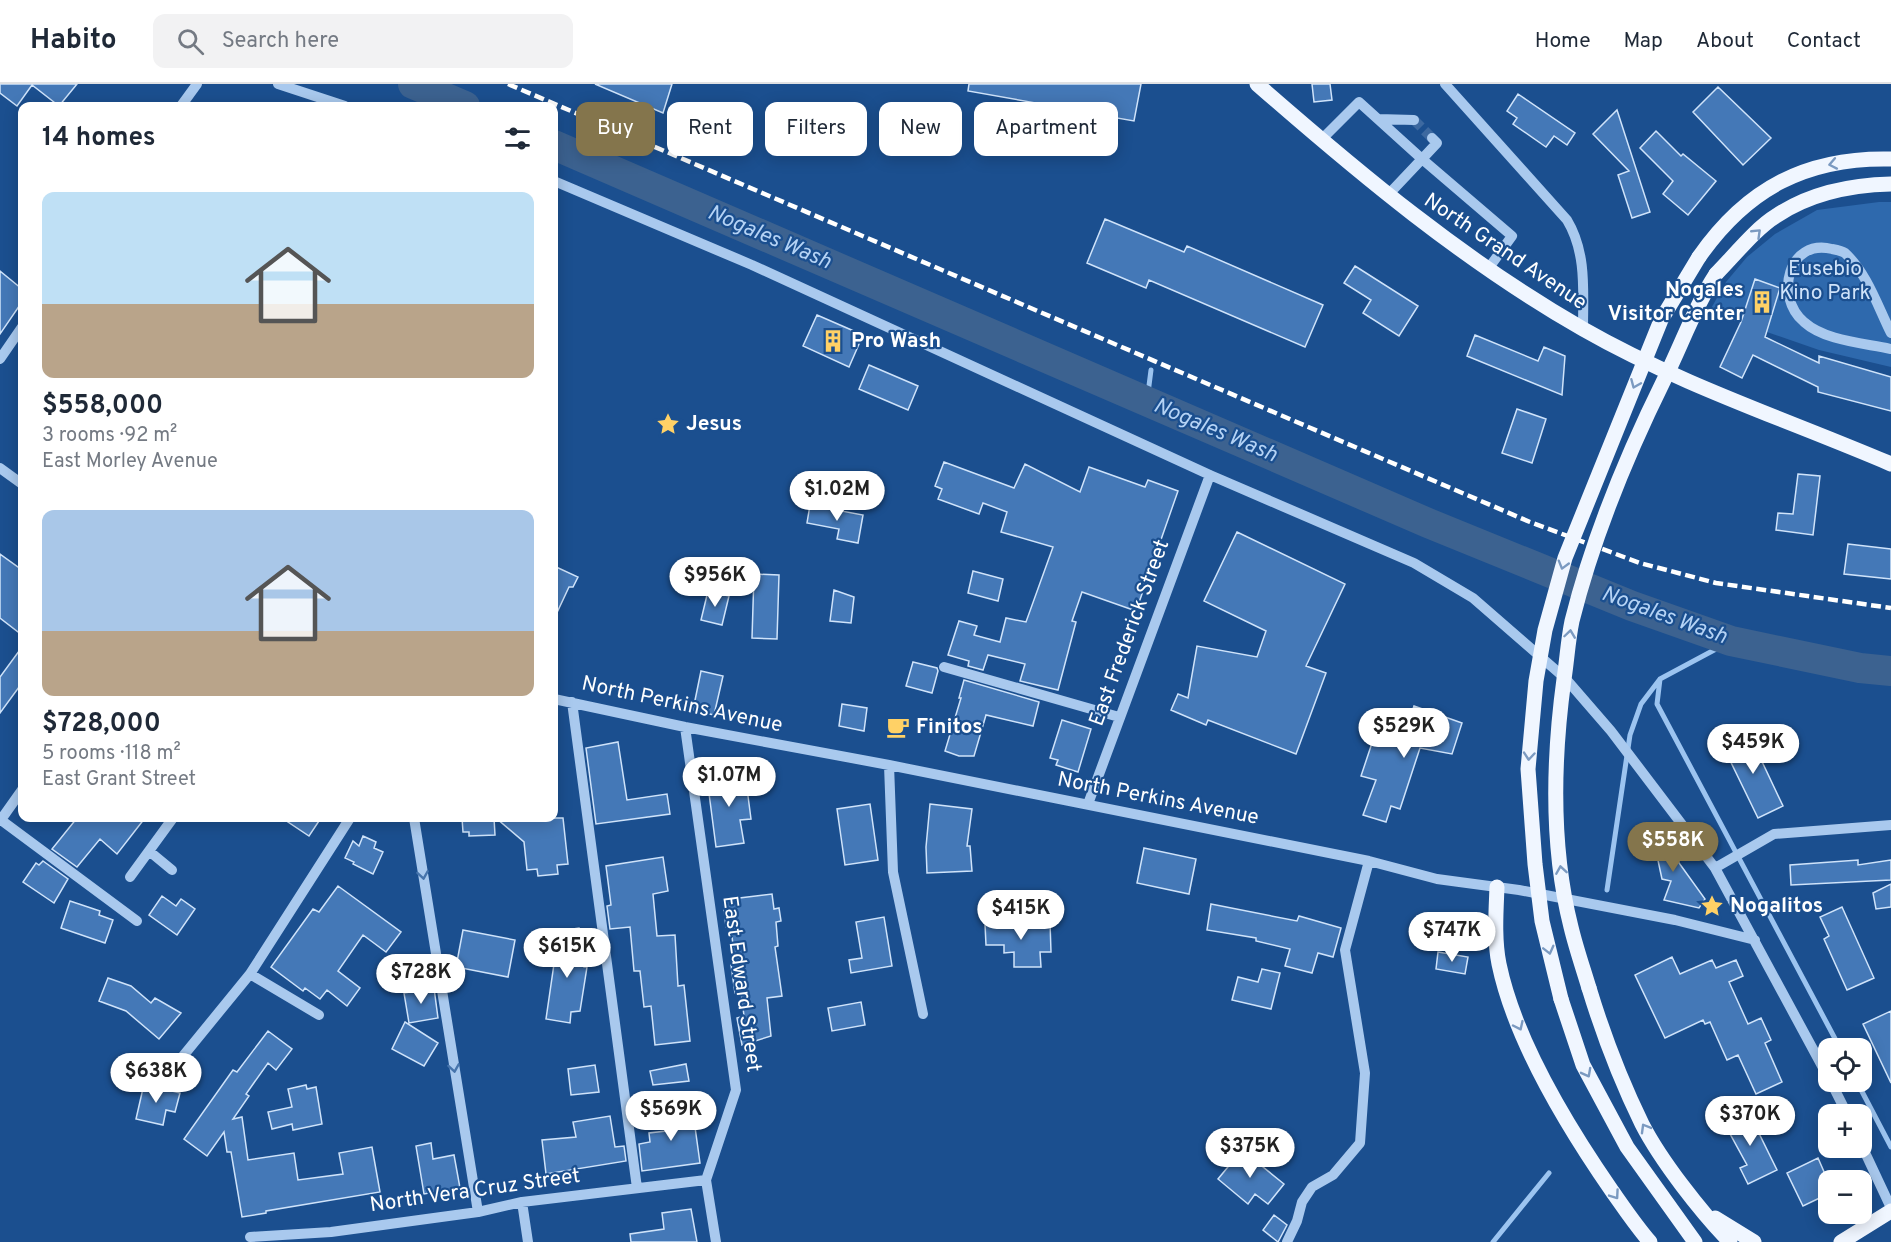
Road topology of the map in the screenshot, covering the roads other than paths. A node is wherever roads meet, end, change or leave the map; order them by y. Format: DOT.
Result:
graph roads {
  1 [pos="197,84"];
  2 [pos="278,84"];
  3 [pos="1257,84"];
  4 [pos="1445,84"];
  5 [pos="315,101"];
  6 [pos="184,102"];
  7 [pos="1378,118"];
  8 [pos="1414,120"];
  9 [pos="1432,138"];
  10 [pos="1322,139"];
  11 [pos="1422,159"];
  12 [pos="1891,159"];
  13 [pos="558,183"];
  14 [pos="1891,184"];
  15 [pos="1387,196"];
  16 [pos="1488,269"];
  17 [pos="1583,329"];
  18 [pos="18,333"];
  19 [pos="1891,333"];
  20 [pos="1891,349"];
  21 [pos="0,359"];
  22 [pos="1891,464"];
  23 [pos="0,468"];
  24 [pos="1210,475"];
  25 [pos="18,481"];
  26 [pos="944,667"];
  27 [pos="558,700"];
  28 [pos="572,702"];
  29 [pos="1119,717"];
  30 [pos="685,728"];
  31 [pos="889,765"];
  32 [pos="18,795"];
  33 [pos="1088,804"];
  34 [pos="0,820"];
  35 [pos="170,822"];
  36 [pos="347,822"];
  37 [pos="415,822"];
  38 [pos="1891,825"];
  39 [pos="149,851"];
  40 [pos="1369,861"];
  41 [pos="1715,868"];
  42 [pos="172,870"];
  43 [pos="130,877"];
  44 [pos="1497,887"];
  45 [pos="137,921"];
  46 [pos="1755,940"];
  47 [pos="250,974"];
  48 [pos="923,1014"];
  49 [pos="319,1015"];
  50 [pos="1818,1058"];
  51 [pos="170,1072"];
  52 [pos="1868,1158"];
  53 [pos="706,1180"];
  54 [pos="637,1188"];
  55 [pos="522,1202"];
  56 [pos="1891,1209"];
  57 [pos="1702,1210"];
  58 [pos="478,1212"];
  59 [pos="1855,1233"];
  60 [pos="331,1237"];
  61 [pos="250,1238"];
  62 [pos="528,1242"];
  63 [pos="716,1242"];
  64 [pos="1287,1242"];
  65 [pos="1650,1242"];
  66 [pos="1695,1242"];
  67 [pos="1730,1242"];
  68 [pos="1754,1242"];
  69 [pos="1832,1242"];
  70 [pos="1841,1242"];
  1 -- 6 [label="street"];
  2 -- 5 [label="street"];
  3 -- 10 [label="main road, North Grand Avenue"];
  4 -- 17 [label="street"];
  7 -- 8 [label="street"];
  7 -- 10 [label="street"];
  7 -- 11 [label="street"];
  9 -- 11 [label="street"];
  10 -- 15 [label="main road, North Grand Avenue"];
  11 -- 15 [label="street"];
  11 -- 16 [label="street"];
  12 -- 66 [label="main road, one-way, bridge"];
  13 -- 24 [label="street"];
  57 -- 14 [label="main road, one-way, bridge"];
  15 -- 16 [label="main road, North Grand Avenue"];
  16 -- 17 [label="main road, North Grand Avenue"];
  17 -- 22 [label="main road, North Grand Avenue"];
  18 -- 21 [label="street"];
  19 -- 20 [label="street"];
  23 -- 25 [label="street"];
  24 -- 29 [label="street, East Frederick Street"];
  24 -- 41 [label="street"];
  26 -- 29 [label="street"];
  27 -- 28 [label="street, North Perkins Avenue"];
  28 -- 30 [label="street, North Perkins Avenue"];
  28 -- 54 [label="street"];
  29 -- 33 [label="street, East Frederick Street"];
  30 -- 31 [label="street, North Perkins Avenue"];
  30 -- 53 [label="street, East Edward Street"];
  31 -- 33 [label="street, North Perkins Avenue"];
  31 -- 48 [label="street"];
  32 -- 34 [label="street"];
  33 -- 40 [label="street, North Perkins Avenue"];
  34 -- 45 [label="street"];
  35 -- 39 [label="street"];
  36 -- 47 [label="street"];
  37 -- 58 [label="street, one-way"];
  38 -- 41 [label="street"];
  39 -- 42 [label="street"];
  39 -- 43 [label="street"];
  40 -- 44 [label="street, North Perkins Avenue"];
  40 -- 64 [label="street"];
  41 -- 46 [label="street"];
  44 -- 46 [label="street, North Perkins Avenue"];
  44 -- 65 [label="main road, one-way"];
  46 -- 50 [label="street"];
  47 -- 49 [label="street"];
  47 -- 51 [label="street"];
  52 -- 56 [label="street"];
  53 -- 54 [label="street, North Vera Cruz Street"];
  53 -- 63 [label="street, East Edward Street"];
  54 -- 55 [label="street, North Vera Cruz Street"];
  55 -- 58 [label="street, North Vera Cruz Street"];
  55 -- 62 [label="street"];
  56 -- 59 [label="main road"];
  57 -- 67 [label="main road"];
  57 -- 68 [label="main road"];
  58 -- 60 [label="street, North Vera Cruz Street"];
  59 -- 69 [label="main road"];
  59 -- 70 [label="main road"];
  60 -- 61 [label="street, North Vera Cruz Street"];
}
